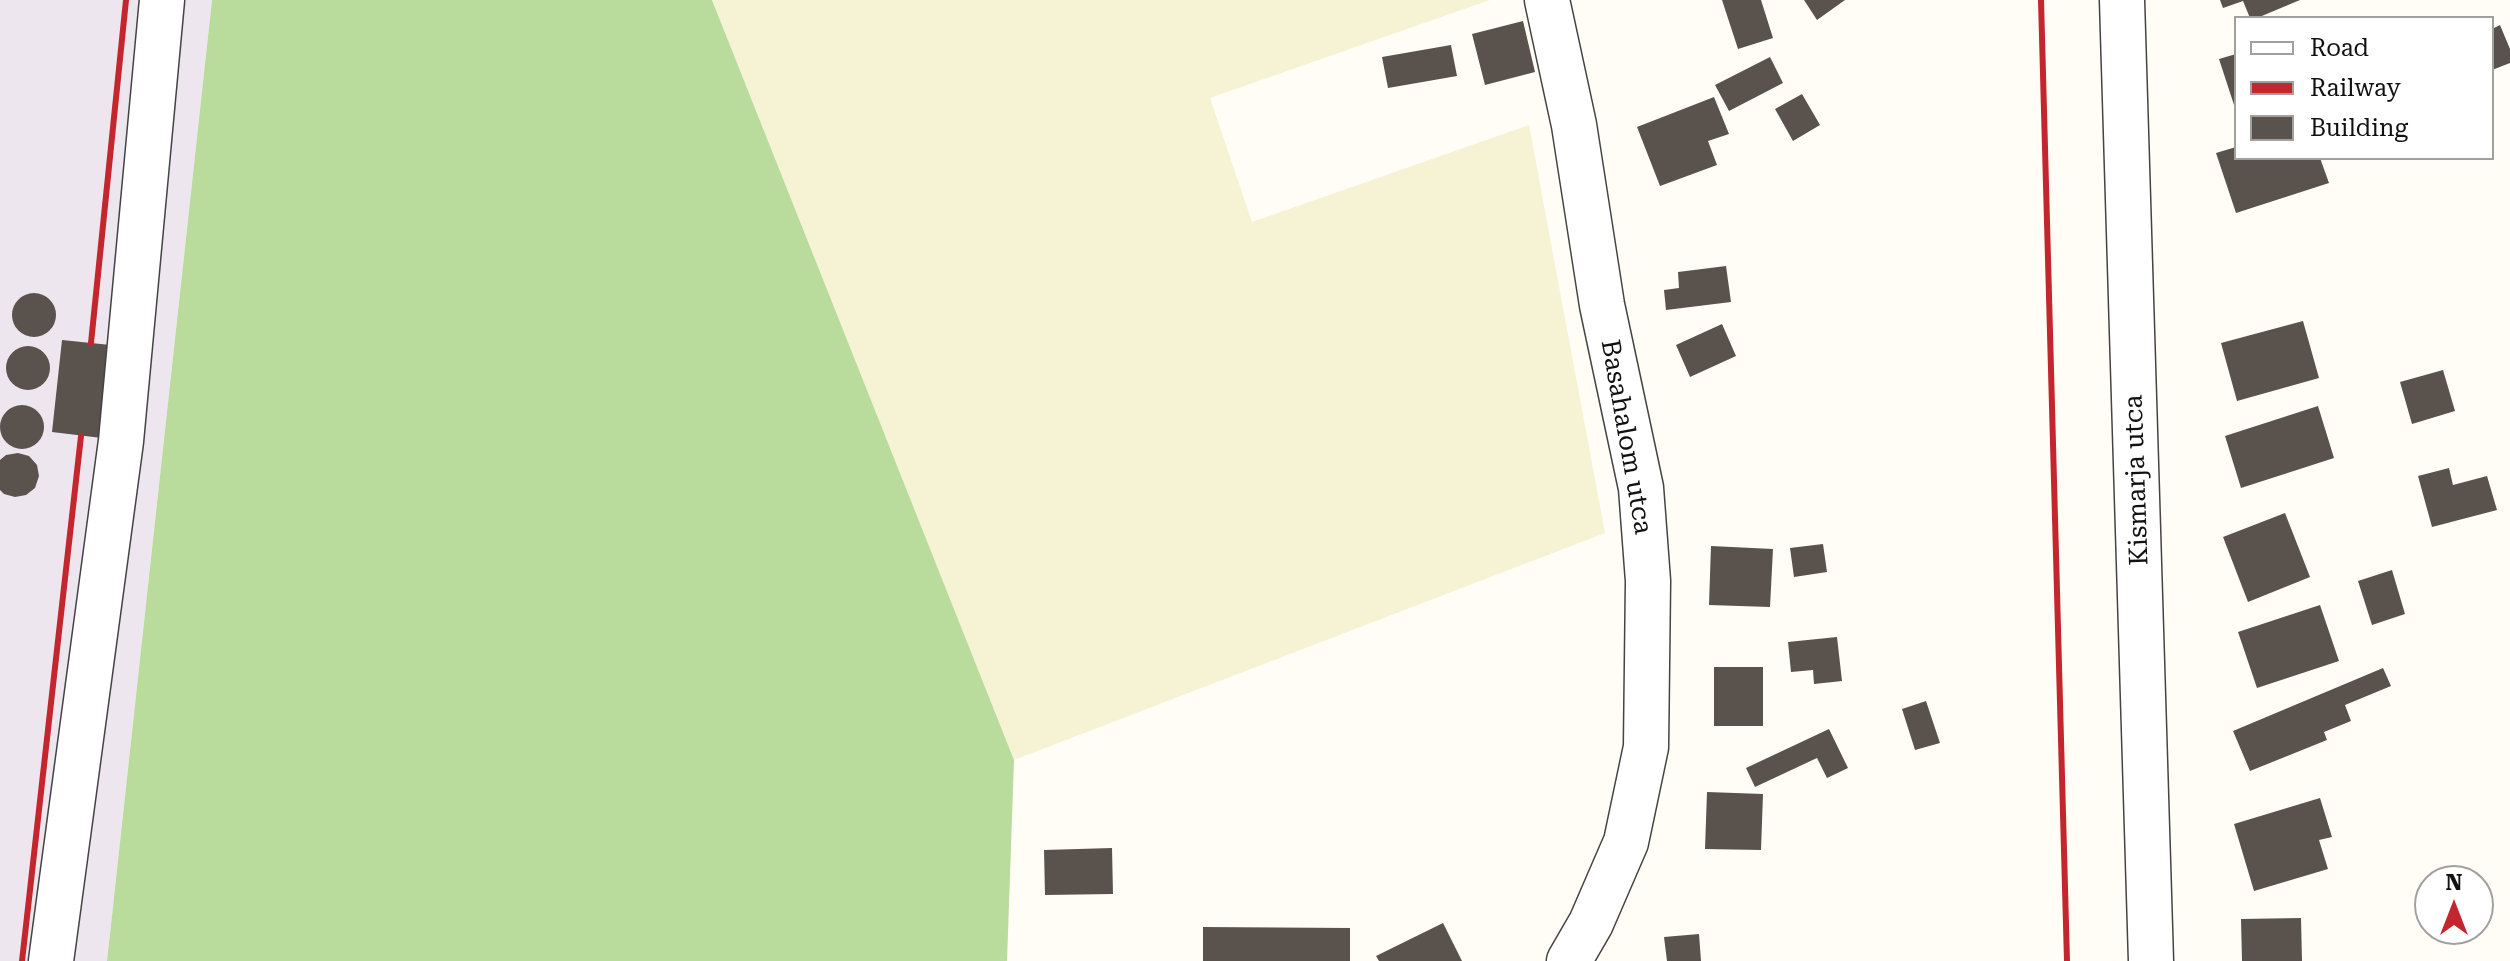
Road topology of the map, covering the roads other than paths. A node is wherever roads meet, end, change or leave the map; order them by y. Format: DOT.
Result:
graph roads {
  1 [pos="162,0"];
  2 [pos="1547,0"];
  3 [pos="2122,0"];
  4 [pos="51,961"];
  5 [pos="1569,961"];
  6 [pos="2151,961"];
  1 -- 4 [label="street"];
  2 -- 5 [label="street, Basahalom utca"];
  3 -- 6 [label="street, Kismarja utca"];
}
